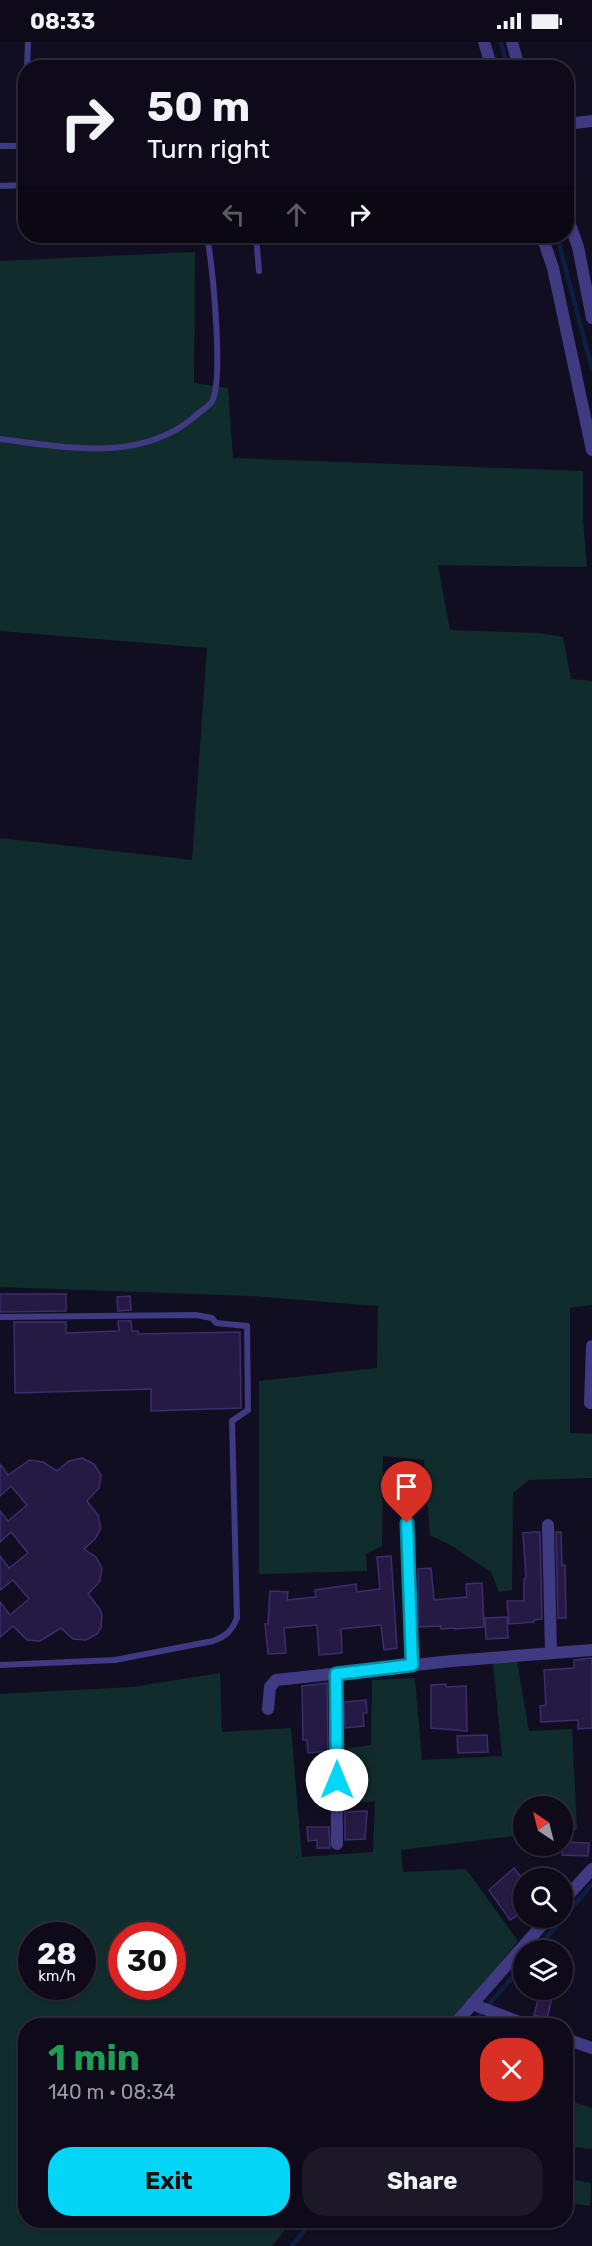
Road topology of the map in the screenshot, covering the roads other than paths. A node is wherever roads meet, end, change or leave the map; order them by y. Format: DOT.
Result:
graph roads {
  1 [pos="28,42"];
  2 [pos="483,42"];
  3 [pos="512,42"];
  4 [pos="27,60"];
  5 [pos="489,60"];
  6 [pos="517,60"];
  7 [pos="592,120"];
  8 [pos="574,123"];
  9 [pos="0,146"];
  10 [pos="18,146"];
  11 [pos="18,185"];
  12 [pos="0,186"];
  13 [pos="574,236"];
  14 [pos="208,243"];
  15 [pos="257,243"];
  16 [pos="544,243"];
  17 [pos="259,271"];
  18 [pos="592,318"];
  19 [pos="590,433"];
  20 [pos="0,439"];
  21 [pos="592,450"];
  22 [pos="0,1317"];
  23 [pos="592,1346"];
  24 [pos="590,1403"];
  25 [pos="407,1523"];
  26 [pos="548,1525"];
  27 [pos="592,1650"];
  28 [pos="551,1653"];
  29 [pos="0,1665"];
  30 [pos="412,1665"];
  31 [pos="336,1674"];
  32 [pos="268,1709"];
  33 [pos="337,1844"];
  34 [pos="592,1869"];
  35 [pos="573,1890"];
  36 [pos="539,1928"];
  37 [pos="472,2004"];
  38 [pos="459,2018"];
  39 [pos="509,2018"];
  40 [pos="573,2041"];
  41 [pos="592,2048"];
  1 -- 4 [label="lane"];
  2 -- 5 [label="street"];
  3 -- 6 [label="street"];
  7 -- 8 [label="street"];
  9 -- 10 [label="lane"];
  11 -- 12 [label="lane"];
  13 -- 18 [label="street"];
  14 -- 20 [label="lane"];
  15 -- 17 [label="lane"];
  16 -- 19 [label="street"];
  19 -- 21 [label="street"];
  22 -- 29 [label="lane"];
  23 -- 24 [label="street"];
  25 -- 30 [label="street"];
  26 -- 28 [label="street"];
  27 -- 28 [label="street"];
  28 -- 30 [label="street"];
  30 -- 31 [label="street"];
  31 -- 32 [label="street"];
  31 -- 33 [label="street"];
  34 -- 35 [label="street"];
  36 -- 37 [label="street"];
  37 -- 38 [label="street"];
  37 -- 39 [label="street"];
  40 -- 41 [label="street"];
}
